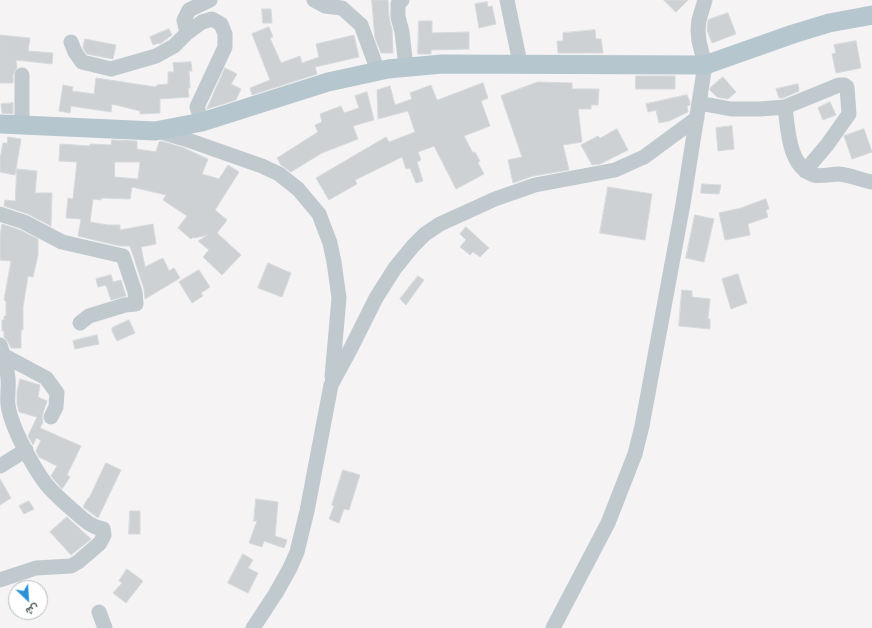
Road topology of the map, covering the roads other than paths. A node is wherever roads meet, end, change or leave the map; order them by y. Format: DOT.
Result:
graph roads {
  1 [pos="210,0"];
  2 [pos="314,0"];
  3 [pos="402,0"];
  4 [pos="507,0"];
  5 [pos="705,0"];
  6 [pos="872,15"];
  7 [pos="187,33"];
  8 [pos="72,42"];
  9 [pos="520,63"];
  10 [pos="705,65"];
  11 [pos="406,67"];
  12 [pos="378,71"];
  13 [pos="22,75"];
  14 [pos="699,103"];
  15 [pos="785,107"];
  16 [pos="697,118"];
  17 [pos="202,122"];
  18 [pos="0,124"];
  19 [pos="22,125"];
  20 [pos="155,131"];
  21 [pos="806,170"];
  22 [pos="872,182"];
  23 [pos="0,214"];
  24 [pos="80,323"];
  25 [pos="2,350"];
  26 [pos="331,385"];
  27 [pos="51,418"];
  28 [pos="26,450"];
  29 [pos="0,466"];
  30 [pos="0,580"];
  31 [pos="99,612"];
  32 [pos="106,628"];
  33 [pos="253,628"];
  34 [pos="553,628"];
  1 -- 7 [label="street"];
  2 -- 12 [label="street"];
  3 -- 11 [label="street"];
  4 -- 9 [label="street"];
  5 -- 10 [label="street"];
  6 -- 10 [label="main road"];
  7 -- 8 [label="street"];
  7 -- 17 [label="street"];
  9 -- 10 [label="main road"];
  9 -- 11 [label="main road"];
  10 -- 14 [label="street"];
  11 -- 12 [label="main road"];
  12 -- 17 [label="main road"];
  13 -- 19 [label="street"];
  14 -- 15 [label="street"];
  14 -- 16 [label="street"];
  15 -- 21 [label="street"];
  15 -- 21 [label="street"];
  16 -- 26 [label="street"];
  16 -- 34 [label="street"];
  17 -- 20 [label="main road"];
  18 -- 19 [label="main road"];
  19 -- 20 [label="main road"];
  20 -- 26 [label="street"];
  21 -- 22 [label="street"];
  23 -- 24 [label="street"];
  25 -- 27 [label="street"];
  25 -- 28 [label="street"];
  26 -- 33 [label="street"];
  28 -- 29 [label="street"];
  28 -- 30 [label="street"];
  31 -- 32 [label="street"];
}
